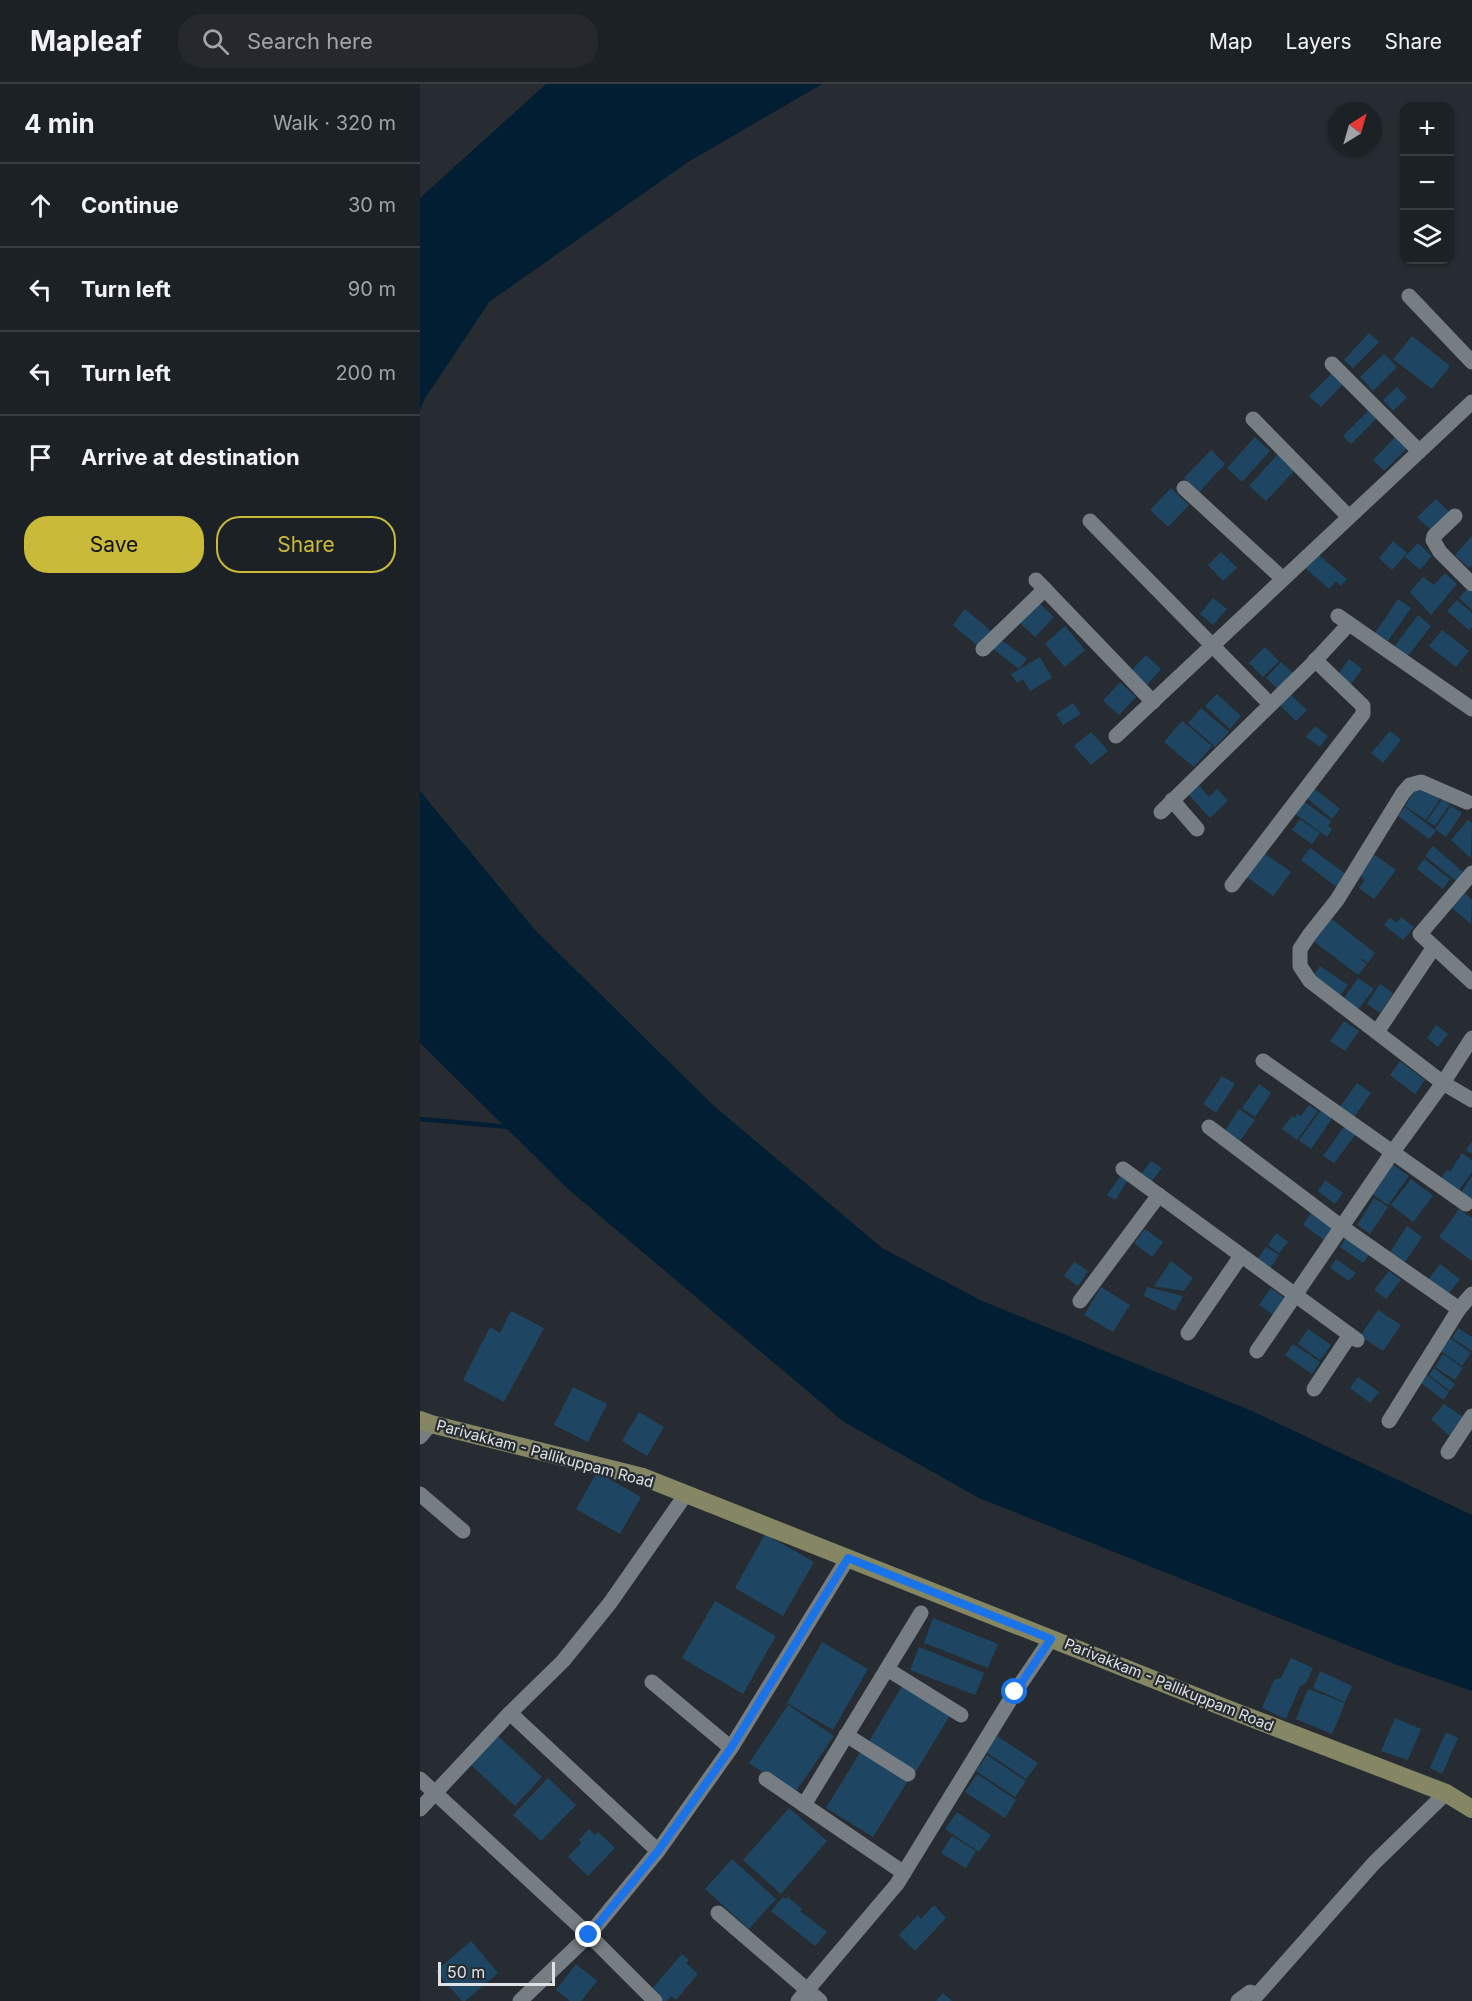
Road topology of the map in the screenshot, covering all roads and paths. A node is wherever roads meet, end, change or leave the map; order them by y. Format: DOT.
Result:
graph roads {
  1 [pos="1409,296"];
  2 [pos="1472,362"];
  3 [pos="1332,364"];
  4 [pos="1469,412"];
  5 [pos="1253,419"];
  6 [pos="1419,451"];
  7 [pos="1184,488"];
  8 [pos="1455,516"];
  9 [pos="1349,517"];
  10 [pos="1090,521"];
  11 [pos="1283,579"];
  12 [pos="1472,584"];
  13 [pos="1214,644"];
  14 [pos="983,649"];
  15 [pos="1315,660"];
  16 [pos="1264,698"];
  17 [pos="1153,702"];
  18 [pos="1472,709"];
  19 [pos="1116,736"];
  20 [pos="1470,800"];
  21 [pos="1172,801"];
  22 [pos="1161,812"];
  23 [pos="1197,829"];
  24 [pos="1472,873"];
  25 [pos="1232,885"];
  26 [pos="1434,947"];
  27 [pos="1472,982"];
  28 [pos="1377,1032"];
  29 [pos="1472,1038"];
  30 [pos="1263,1061"];
  31 [pos="1443,1083"];
  32 [pos="1472,1100"];
  33 [pos="1209,1127"];
  34 [pos="1392,1153"];
  35 [pos="1123,1169"];
  36 [pos="1159,1196"];
  37 [pos="1466,1204"];
  38 [pos="1342,1228"];
  39 [pos="1241,1256"];
  40 [pos="1472,1294"];
  41 [pos="1295,1296"];
  42 [pos="1080,1301"];
  43 [pos="1459,1309"];
  44 [pos="1188,1334"];
  45 [pos="1257,1350"];
  46 [pos="1314,1389"];
  47 [pos="1472,1416"];
  48 [pos="1389,1421"];
  49 [pos="424,1427"];
  50 [pos="1448,1452"];
  51 [pos="420,1494"];
  52 [pos="686,1494"];
  53 [pos="463,1531"];
  54 [pos="848,1558"];
  55 [pos="921,1613"];
  56 [pos="1051,1639"];
  57 [pos="887,1669"];
  58 [pos="652,1682"];
  59 [pos="510,1713"];
  60 [pos="961,1715"];
  61 [pos="846,1736"];
  62 [pos="731,1748"];
  63 [pos="908,1774"];
  64 [pos="420,1779"];
  65 [pos="766,1779"];
  66 [pos="436,1792"];
  67 [pos="1446,1793"];
  68 [pos="804,1805"];
  69 [pos="420,1809"];
  70 [pos="1472,1809"];
  71 [pos="658,1851"];
  72 [pos="904,1873"];
  73 [pos="718,1913"];
  74 [pos="589,1935"];
  75 [pos="803,1996"];
  76 [pos="520,2001"];
  77 [pos="655,2001"];
  78 [pos="820,2001"];
  79 [pos="1238,2001"];
  1 -- 2 [label="street"];
  3 -- 6 [label="street"];
  4 -- 6 [label="street"];
  5 -- 9 [label="street"];
  6 -- 9 [label="street"];
  7 -- 11 [label="street"];
  8 -- 12 [label="street"];
  9 -- 11 [label="street"];
  10 -- 13 [label="street"];
  11 -- 13 [label="street"];
  13 -- 16 [label="street"];
  13 -- 17 [label="street"];
  14 -- 17 [label="street"];
  15 -- 18 [label="street"];
  15 -- 21 [label="street"];
  15 -- 25 [label="street"];
  17 -- 19 [label="street"];
  20 -- 28 [label="street"];
  21 -- 22 [label="street"];
  21 -- 23 [label="street"];
  24 -- 26 [label="street"];
  26 -- 27 [label="street"];
  26 -- 28 [label="street"];
  28 -- 31 [label="street"];
  29 -- 31 [label="street"];
  30 -- 34 [label="street"];
  31 -- 32 [label="street"];
  31 -- 34 [label="street"];
  33 -- 38 [label="street"];
  34 -- 37 [label="street"];
  34 -- 38 [label="street"];
  35 -- 36 [label="street"];
  36 -- 39 [label="street"];
  36 -- 42 [label="street"];
  38 -- 41 [label="street"];
  38 -- 43 [label="street"];
  39 -- 41 [label="street"];
  39 -- 44 [label="street"];
  40 -- 43 [label="street"];
  41 -- 45 [label="street"];
  41 -- 46 [label="street"];
  43 -- 48 [label="street"];
  47 -- 50 [label="street"];
  49 -- 52 [label="street, Parivakkam - Pallikuppam Road"];
  51 -- 53 [label="street"];
  52 -- 54 [label="street, Parivakkam - Pallikuppam Road"];
  52 -- 59 [label="street"];
  54 -- 56 [label="street, Parivakkam - Pallikuppam Road"];
  54 -- 62 [label="street"];
  55 -- 57 [label="street"];
  56 -- 67 [label="street, Parivakkam - Pallikuppam Road"];
  56 -- 72 [label="street"];
  57 -- 60 [label="street"];
  57 -- 61 [label="street"];
  58 -- 62 [label="street"];
  59 -- 66 [label="street"];
  59 -- 71 [label="street"];
  61 -- 63 [label="street"];
  61 -- 68 [label="street"];
  62 -- 71 [label="street"];
  64 -- 66 [label="street"];
  65 -- 68 [label="street"];
  66 -- 69 [label="street"];
  66 -- 74 [label="street"];
  67 -- 70 [label="street, Parivakkam - Pallikuppam Road"];
  67 -- 79 [label="street"];
  68 -- 72 [label="street"];
  71 -- 74 [label="street"];
  72 -- 75 [label="street"];
  73 -- 75 [label="street"];
  74 -- 76 [label="street"];
  74 -- 77 [label="street"];
  75 -- 78 [label="street"];
}
